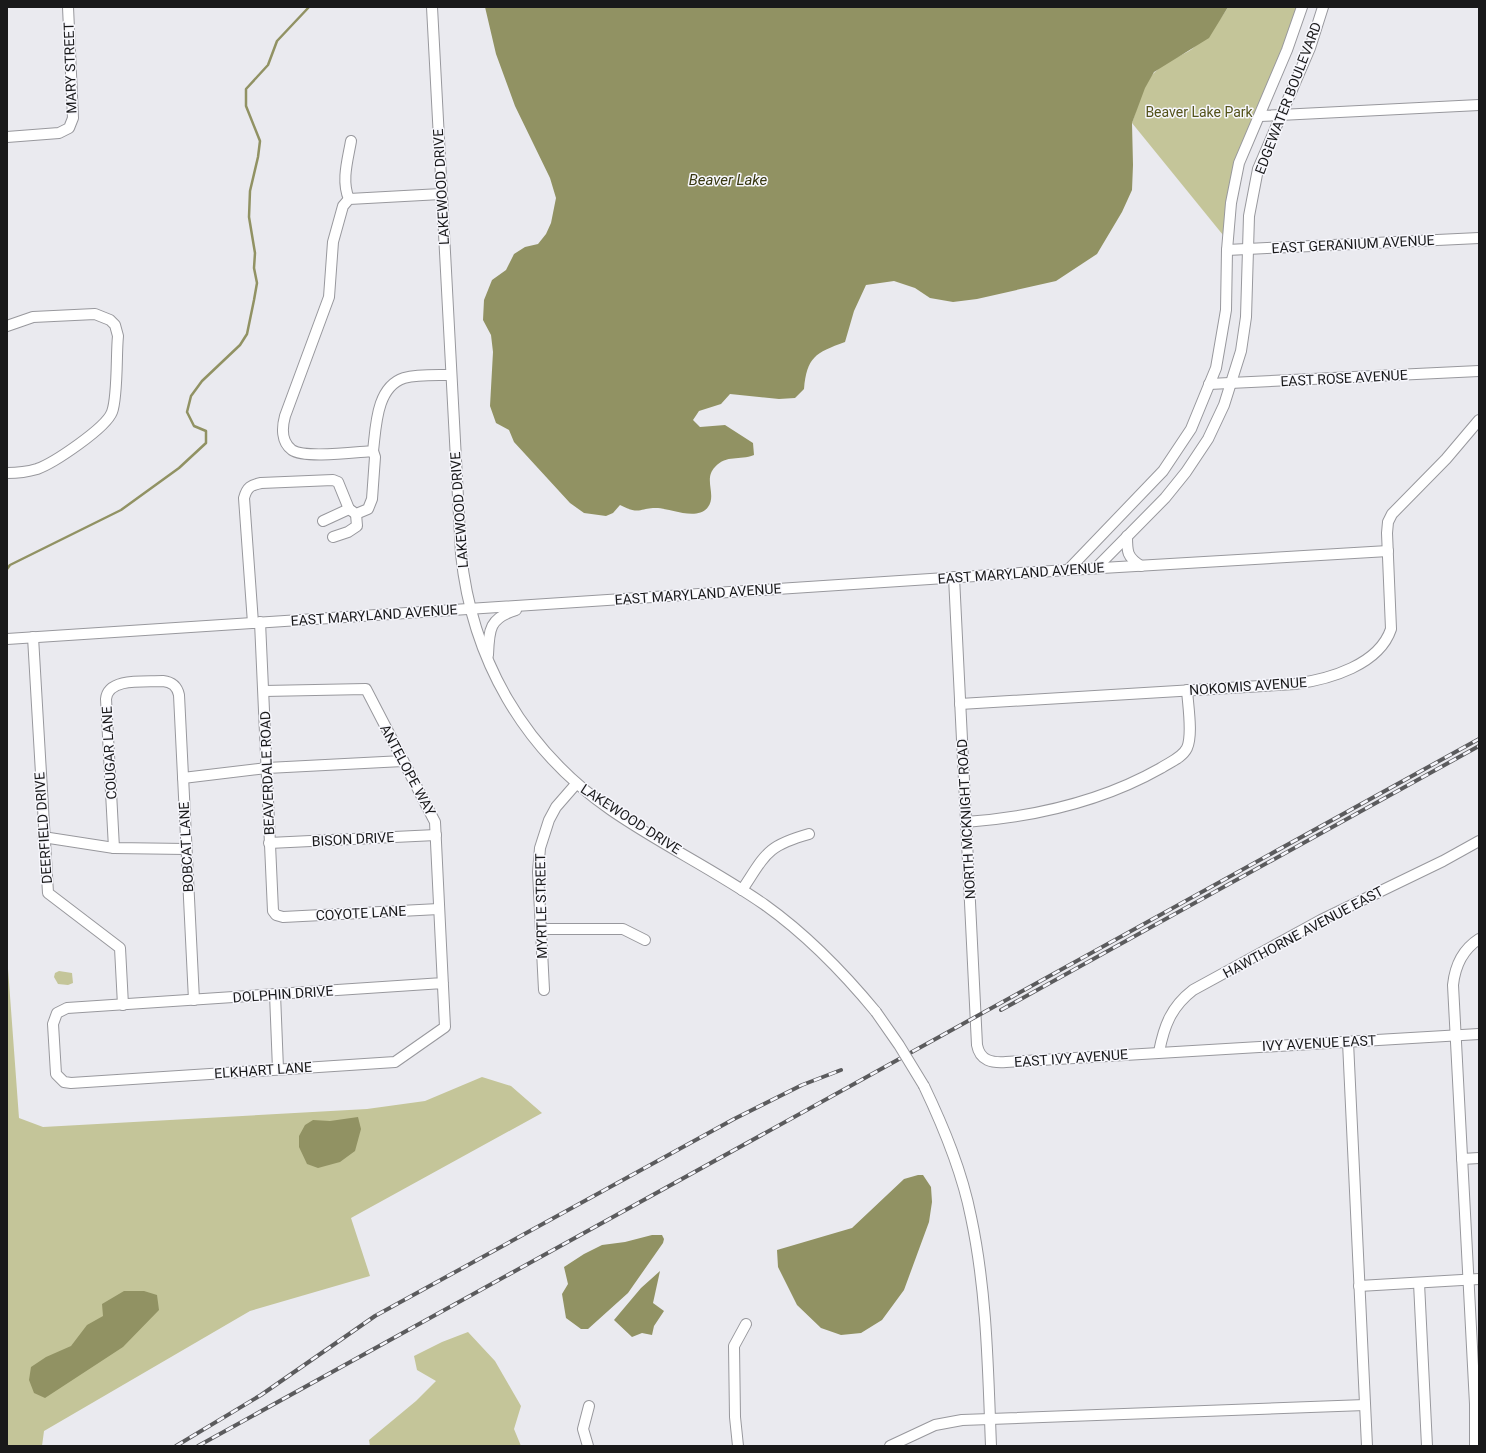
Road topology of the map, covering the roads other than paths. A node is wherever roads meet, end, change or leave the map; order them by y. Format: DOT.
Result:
graph roads {
  1 [pos="68,7"];
  2 [pos="432,7"];
  3 [pos="1302,7"];
  4 [pos="1323,7"];
  5 [pos="1479,105"];
  6 [pos="1281,115"];
  7 [pos="1260,116"];
  8 [pos="7,138"];
  9 [pos="351,140"];
  10 [pos="441,194"];
  11 [pos="349,199"];
  12 [pos="1479,238"];
  13 [pos="1227,250"];
  14 [pos="1248,250"];
  15 [pos="7,326"];
  16 [pos="1479,371"];
  17 [pos="451,375"];
  18 [pos="1232,383"];
  19 [pos="1209,384"];
  20 [pos="1479,420"];
  21 [pos="373,451"];
  22 [pos="7,473"];
  23 [pos="353,512"];
  24 [pos="323,522"];
  25 [pos="1127,536"];
  26 [pos="333,537"];
  27 [pos="1388,551"];
  28 [pos="1141,566"];
  29 [pos="1096,568"];
  30 [pos="1068,570"];
  31 [pos="954,577"];
  32 [pos="533,605"];
  33 [pos="470,610"];
  34 [pos="256,623"];
  35 [pos="33,637"];
  36 [pos="7,639"];
  37 [pos="487,659"];
  38 [pos="1187,690"];
  39 [pos="264,691"];
  40 [pos="178,695"];
  41 [pos="960,704"];
  42 [pos="403,760"];
  43 [pos="267,768"];
  44 [pos="183,778"];
  45 [pos="576,784"];
  46 [pos="966,822"];
  47 [pos="809,834"];
  48 [pos="436,835"];
  49 [pos="43,837"];
  50 [pos="1479,841"];
  51 [pos="269,842"];
  52 [pos="114,848"];
  53 [pos="186,849"];
  54 [pos="742,890"];
  55 [pos="439,909"];
  56 [pos="283,917"];
  57 [pos="541,929"];
  58 [pos="1479,939"];
  59 [pos="645,940"];
  60 [pos="443,983"];
  61 [pos="544,990"];
  62 [pos="275,994"];
  63 [pos="194,1000"];
  64 [pos="123,1005"];
  65 [pos="445,1027"];
  66 [pos="1479,1034"];
  67 [pos="1456,1035"];
  68 [pos="1348,1042"];
  69 [pos="1159,1052"];
  70 [pos="984,1058"];
  71 [pos="278,1069"];
  72 [pos="1479,1158"];
  73 [pos="1462,1159"];
  74 [pos="1474,1279"];
  75 [pos="1419,1283"];
  76 [pos="1359,1286"];
  77 [pos="746,1324"];
  78 [pos="1477,1404"];
  79 [pos="1365,1405"];
  80 [pos="589,1406"];
  81 [pos="990,1418"];
  82 [pos="588,1446"];
  83 [pos="738,1446"];
  84 [pos="890,1446"];
  85 [pos="991,1446"];
  86 [pos="1367,1446"];
  87 [pos="1426,1446"];
  88 [pos="1475,1446"];
  1 -- 8 [label="street, MARY STREET"];
  2 -- 10 [label="street, LAKEWOOD DRIVE"];
  3 -- 7 [label="street, EDGEWATER BOULEVARD"];
  4 -- 6 [label="street, EDGEWATER BOULEVARD"];
  5 -- 6 [label="street"];
  6 -- 7 [label="street"];
  6 -- 14 [label="street, EDGEWATER BOULEVARD"];
  7 -- 13 [label="street, EDGEWATER BOULEVARD"];
  9 -- 11 [label="street"];
  10 -- 11 [label="street"];
  10 -- 17 [label="street, LAKEWOOD DRIVE"];
  11 -- 21 [label="street"];
  12 -- 14 [label="street, EAST GERANIUM AVENUE"];
  13 -- 14 [label="street, EAST GERANIUM AVENUE"];
  13 -- 19 [label="street, EDGEWATER BOULEVARD"];
  14 -- 18 [label="street, EDGEWATER BOULEVARD"];
  15 -- 22 [label="street"];
  16 -- 18 [label="street, EAST ROSE AVENUE"];
  17 -- 21 [label="street"];
  17 -- 33 [label="street, LAKEWOOD DRIVE"];
  18 -- 19 [label="street, EAST ROSE AVENUE"];
  18 -- 25 [label="street, EDGEWATER BOULEVARD"];
  19 -- 30 [label="street, EDGEWATER BOULEVARD"];
  20 -- 27 [label="street, NOKOMIS AVENUE"];
  21 -- 23 [label="street"];
  23 -- 24 [label="street"];
  23 -- 26 [label="street"];
  23 -- 34 [label="street, BEAVERDALE ROAD"];
  25 -- 28 [label="street"];
  25 -- 29 [label="street, EDGEWATER BOULEVARD"];
  27 -- 28 [label="street, EAST MARYLAND AVENUE"];
  27 -- 38 [label="street, NOKOMIS AVENUE"];
  28 -- 29 [label="street, EAST MARYLAND AVENUE"];
  29 -- 30 [label="street, EAST MARYLAND AVENUE"];
  30 -- 31 [label="street, EAST MARYLAND AVENUE"];
  31 -- 32 [label="street, EAST MARYLAND AVENUE"];
  31 -- 41 [label="street, NORTH MCKNIGHT ROAD"];
  32 -- 33 [label="street, EAST MARYLAND AVENUE"];
  32 -- 37 [label="street"];
  33 -- 34 [label="street, EAST MARYLAND AVENUE"];
  33 -- 37 [label="street, LAKEWOOD DRIVE"];
  34 -- 35 [label="street, EAST MARYLAND AVENUE"];
  34 -- 39 [label="street, BEAVERDALE ROAD"];
  35 -- 36 [label="street, EAST MARYLAND AVENUE"];
  35 -- 49 [label="street, DEERFIELD DRIVE"];
  37 -- 45 [label="street, LAKEWOOD DRIVE"];
  38 -- 41 [label="street, NOKOMIS AVENUE"];
  38 -- 46 [label="street"];
  39 -- 42 [label="street, ANTELOPE WAY"];
  39 -- 43 [label="street, BEAVERDALE ROAD"];
  40 -- 44 [label="street, BOBCAT LANE"];
  40 -- 52 [label="street, COUGAR LANE"];
  41 -- 46 [label="street, NORTH MCKNIGHT ROAD"];
  42 -- 43 [label="street"];
  42 -- 48 [label="street, ANTELOPE WAY"];
  43 -- 44 [label="street"];
  43 -- 51 [label="street, BEAVERDALE ROAD"];
  44 -- 53 [label="street, BOBCAT LANE"];
  45 -- 54 [label="street, LAKEWOOD DRIVE"];
  45 -- 57 [label="street, MYRTLE STREET"];
  46 -- 70 [label="street, NORTH MCKNIGHT ROAD"];
  47 -- 54 [label="street"];
  48 -- 51 [label="street, BISON DRIVE"];
  48 -- 55 [label="street, ANTELOPE WAY"];
  49 -- 52 [label="street"];
  49 -- 64 [label="street, DEERFIELD DRIVE"];
  50 -- 69 [label="street, HAWTHORNE AVENUE EAST"];
  51 -- 56 [label="street, BEAVERDALE ROAD"];
  52 -- 53 [label="street"];
  53 -- 63 [label="street, BOBCAT LANE"];
  54 -- 81 [label="street, LAKEWOOD DRIVE, bridge"];
  55 -- 56 [label="street, COYOTE LANE"];
  55 -- 60 [label="street, ANTELOPE WAY"];
  57 -- 59 [label="street"];
  57 -- 61 [label="street, MYRTLE STREET"];
  58 -- 67 [label="street"];
  60 -- 62 [label="street, DOLPHIN DRIVE"];
  60 -- 65 [label="street, ANTELOPE WAY"];
  62 -- 63 [label="street, DOLPHIN DRIVE"];
  62 -- 71 [label="street"];
  63 -- 64 [label="street, DOLPHIN DRIVE"];
  64 -- 71 [label="street, ELKHART LANE"];
  65 -- 71 [label="street, ELKHART LANE"];
  66 -- 67 [label="street, IVY AVENUE EAST"];
  67 -- 68 [label="street, IVY AVENUE EAST"];
  67 -- 73 [label="street"];
  68 -- 69 [label="street, IVY AVENUE EAST"];
  68 -- 76 [label="street"];
  69 -- 70 [label="street, EAST IVY AVENUE"];
  72 -- 73 [label="street"];
  73 -- 74 [label="street"];
  74 -- 75 [label="street"];
  74 -- 78 [label="street"];
  75 -- 76 [label="street"];
  75 -- 87 [label="street"];
  76 -- 79 [label="street"];
  77 -- 83 [label="street"];
  78 -- 88 [label="street"];
  79 -- 81 [label="street"];
  79 -- 86 [label="street"];
  80 -- 82 [label="street"];
  81 -- 84 [label="street"];
  81 -- 85 [label="street"];
}
